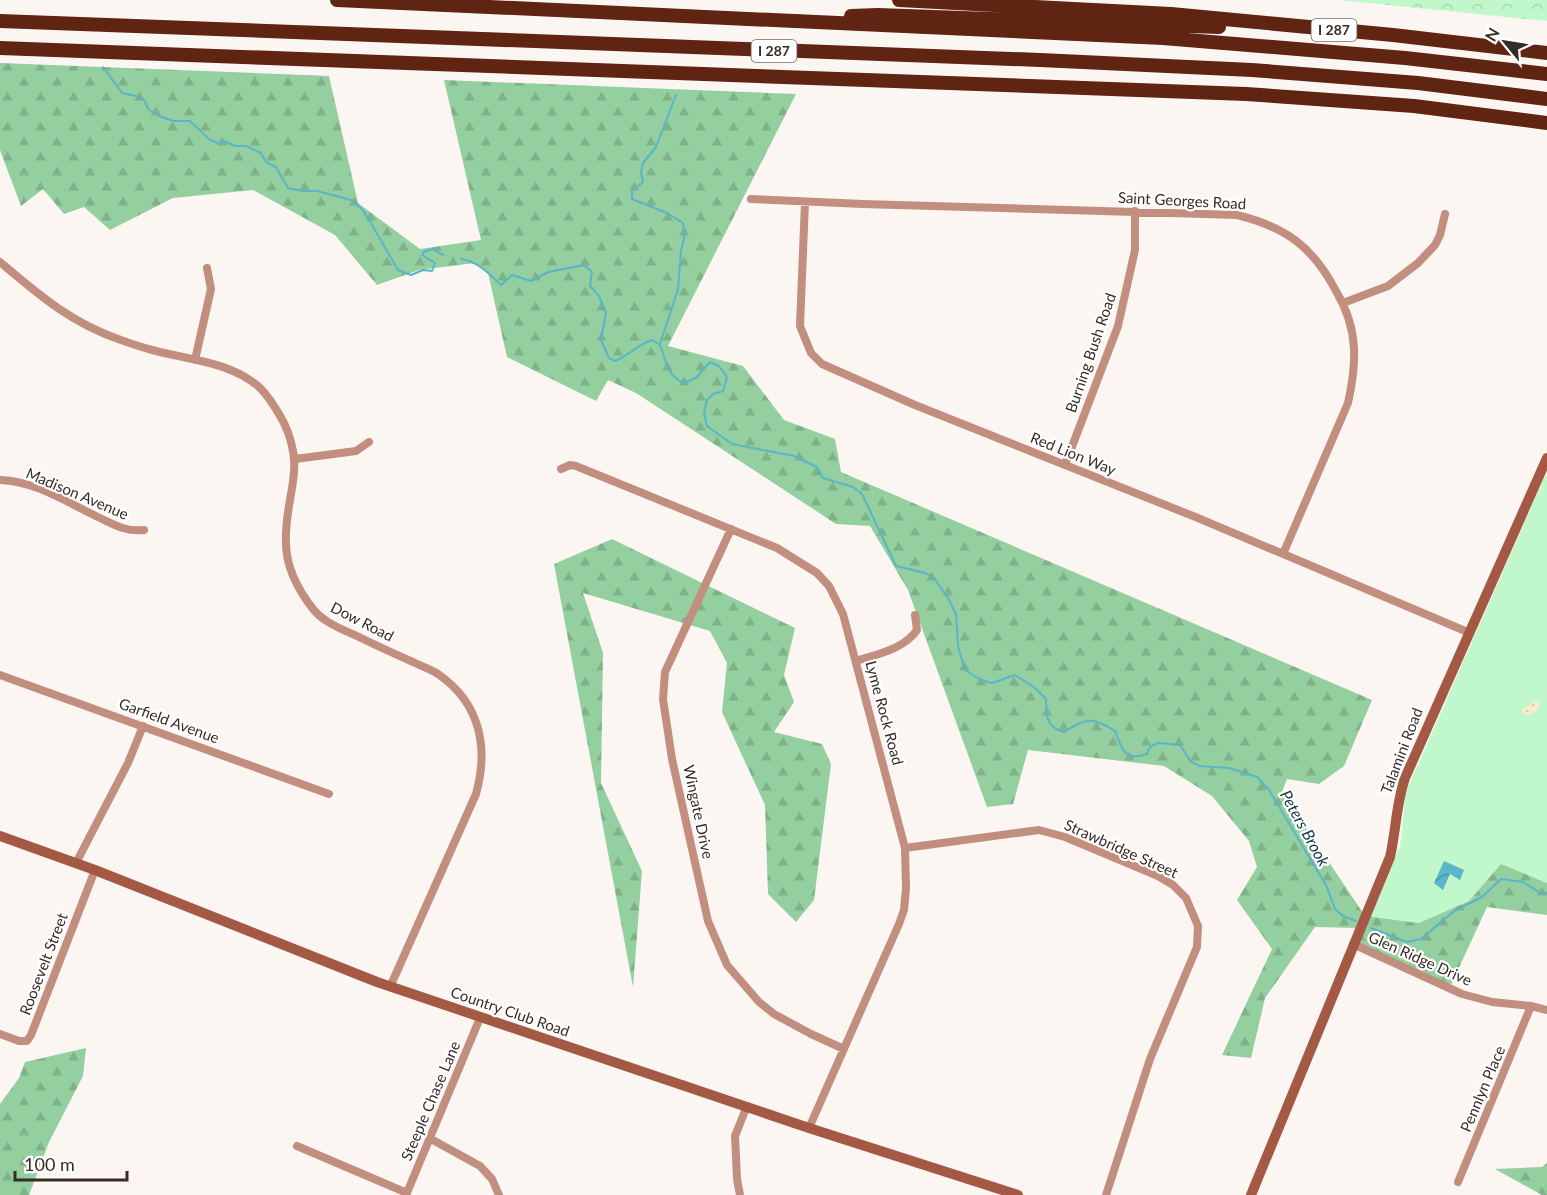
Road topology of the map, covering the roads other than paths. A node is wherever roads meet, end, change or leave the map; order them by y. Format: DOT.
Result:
graph roads {
  1 [pos="337,0"];
  2 [pos="899,0"];
  3 [pos="770,20"];
  4 [pos="0,21"];
  5 [pos="1275,25"];
  6 [pos="0,48"];
  7 [pos="1547,53"];
  8 [pos="1547,74"];
  9 [pos="1547,99"];
  10 [pos="1547,123"];
  11 [pos="751,199"];
  12 [pos="805,202"];
  13 [pos="1135,211"];
  14 [pos="1445,213"];
  15 [pos="0,262"];
  16 [pos="207,268"];
  17 [pos="1343,303"];
  18 [pos="195,360"];
  19 [pos="369,442"];
  20 [pos="1547,458"];
  21 [pos="295,459"];
  22 [pos="1065,465"];
  23 [pos="561,469"];
  24 [pos="0,480"];
  25 [pos="731,529"];
  26 [pos="144,530"];
  27 [pos="1283,554"];
  28 [pos="915,615"];
  29 [pos="1470,633"];
  30 [pos="856,661"];
  31 [pos="0,675"];
  32 [pos="143,726"];
  33 [pos="329,794"];
  34 [pos="0,836"];
  35 [pos="905,848"];
  36 [pos="76,863"];
  37 [pos="95,870"];
  38 [pos="1353,944"];
  39 [pos="390,987"];
  40 [pos="1531,1006"];
  41 [pos="1547,1010"];
  42 [pos="480,1018"];
  43 [pos="0,1034"];
  44 [pos="844,1048"];
  45 [pos="747,1106"];
  46 [pos="809,1128"];
  47 [pos="431,1139"];
  48 [pos="297,1146"];
  49 [pos="1458,1182"];
  50 [pos="406,1194"];
  51 [pos="499,1195"];
  52 [pos="740,1195"];
  53 [pos="1018,1195"];
  54 [pos="1106,1195"];
  55 [pos="1251,1195"];
  1 -- 3 [label="highway, I 287"];
  2 -- 5 [label="highway, I 287"];
  3 -- 5 [label="highway"];
  3 -- 8 [label="highway, I 287"];
  4 -- 9 [label="highway, I 287"];
  5 -- 7 [label="highway, I 287"];
  6 -- 10 [label="highway, I 287"];
  11 -- 12 [label="street, Saint Georges Road"];
  12 -- 13 [label="street, Saint Georges Road"];
  12 -- 22 [label="street, Red Lion Way"];
  13 -- 17 [label="street, Saint Georges Road"];
  13 -- 22 [label="street, Burning Bush Road"];
  14 -- 17 [label="street"];
  15 -- 18 [label="street, Dow Road"];
  16 -- 18 [label="street"];
  17 -- 27 [label="street, Saint Georges Road"];
  18 -- 21 [label="street, Dow Road"];
  19 -- 21 [label="street"];
  20 -- 29 [label="street, Talamini Road"];
  21 -- 39 [label="street, Dow Road"];
  22 -- 27 [label="street, Red Lion Way"];
  23 -- 25 [label="street, Lyme Rock Road"];
  24 -- 26 [label="street, Madison Avenue"];
  25 -- 30 [label="street, Lyme Rock Road"];
  25 -- 44 [label="street, Wingate Drive"];
  27 -- 29 [label="street, Red Lion Way"];
  28 -- 30 [label="street"];
  29 -- 38 [label="street, Talamini Road"];
  30 -- 35 [label="street, Lyme Rock Road"];
  31 -- 32 [label="street, Garfield Avenue"];
  32 -- 33 [label="street, Garfield Avenue"];
  32 -- 36 [label="street"];
  34 -- 36 [label="street, Country Club Road"];
  35 -- 44 [label="street, Lyme Rock Road"];
  35 -- 54 [label="street, Strawbridge Street"];
  36 -- 37 [label="street, Country Club Road"];
  37 -- 39 [label="street, Country Club Road"];
  37 -- 43 [label="street, Roosevelt Street"];
  38 -- 40 [label="street, Glen Ridge Drive"];
  38 -- 55 [label="street, Talamini Road"];
  39 -- 42 [label="street, Country Club Road"];
  40 -- 41 [label="street, Glen Ridge Drive"];
  40 -- 49 [label="street, Pennlyn Place"];
  42 -- 45 [label="street, Country Club Road"];
  42 -- 47 [label="street, Steeple Chase Lane"];
  44 -- 46 [label="street, Lyme Rock Road"];
  45 -- 46 [label="street, Country Club Road"];
  45 -- 52 [label="street"];
  46 -- 53 [label="street, Country Club Road"];
  47 -- 50 [label="street, Steeple Chase Lane"];
  47 -- 51 [label="street"];
  48 -- 50 [label="street"];
}
